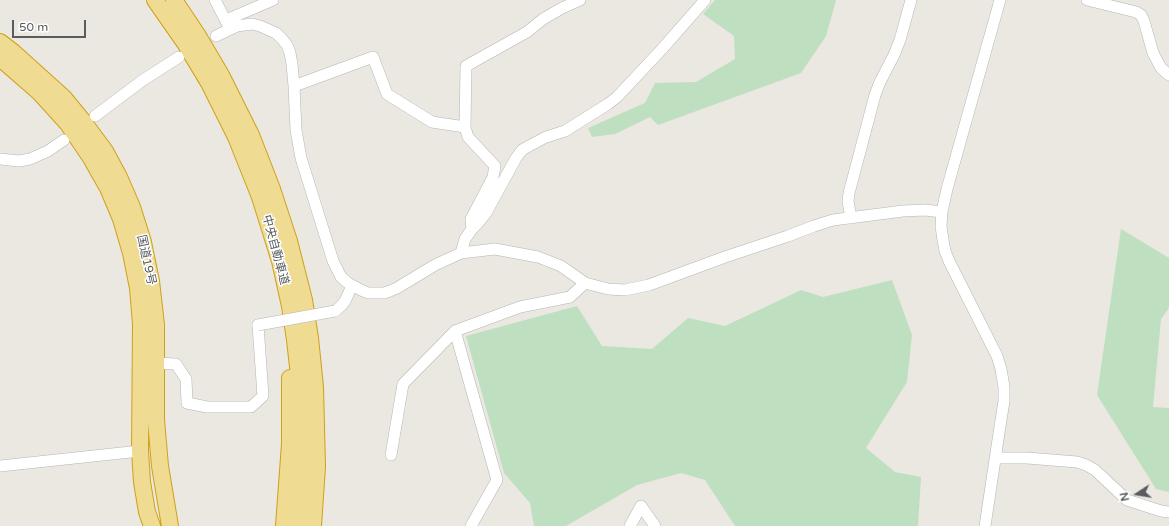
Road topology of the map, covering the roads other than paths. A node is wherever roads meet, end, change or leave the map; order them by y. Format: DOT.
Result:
graph roads {
  1 [pos="155,0"];
  2 [pos="174,0"];
  3 [pos="187,0"];
  4 [pos="215,0"];
  5 [pos="273,0"];
  6 [pos="580,0"];
  7 [pos="705,0"];
  8 [pos="911,0"];
  9 [pos="1000,0"];
  10 [pos="1087,0"];
  11 [pos="228,24"];
  12 [pos="216,36"];
  13 [pos="0,42"];
  14 [pos="179,57"];
  15 [pos="0,58"];
  16 [pos="1169,75"];
  17 [pos="294,86"];
  18 [pos="95,116"];
  19 [pos="465,127"];
  20 [pos="64,140"];
  21 [pos="0,159"];
  22 [pos="942,212"];
  23 [pos="851,218"];
  24 [pos="472,229"];
  25 [pos="289,241"];
  26 [pos="461,253"];
  27 [pos="585,283"];
  28 [pos="352,286"];
  29 [pos="455,331"];
  30 [pos="295,340"];
  31 [pos="156,363"];
  32 [pos="140,451"];
  33 [pos="391,455"];
  34 [pos="995,458"];
  35 [pos="0,466"];
  36 [pos="1169,512"];
  37 [pos="152,526"];
  38 [pos="170,526"];
  39 [pos="284,526"];
  40 [pos="297,526"];
  41 [pos="313,526"];
  42 [pos="470,526"];
  43 [pos="630,526"];
  44 [pos="655,526"];
  45 [pos="985,526"];
  1 -- 30 [label="highway, 中央自動車道"];
  2 -- 25 [label="highway, 中央自動車道"];
  3 -- 25 [label="highway"];
  4 -- 11 [label="street"];
  5 -- 11 [label="street"];
  6 -- 19 [label="street"];
  7 -- 24 [label="street"];
  8 -- 23 [label="street"];
  9 -- 22 [label="street"];
  10 -- 16 [label="street"];
  11 -- 12 [label="street"];
  11 -- 17 [label="street"];
  13 -- 31 [label="highway, 国道19号"];
  14 -- 18 [label="street"];
  15 -- 32 [label="highway, 国道19号"];
  17 -- 19 [label="street"];
  17 -- 28 [label="street"];
  19 -- 24 [label="street"];
  20 -- 21 [label="street"];
  22 -- 23 [label="street"];
  22 -- 34 [label="street"];
  23 -- 27 [label="street"];
  24 -- 26 [label="street"];
  25 -- 41 [label="highway, 中央自動車道"];
  26 -- 27 [label="street"];
  26 -- 28 [label="street"];
  27 -- 29 [label="street"];
  28 -- 31 [label="street, bridge"];
  29 -- 33 [label="street"];
  29 -- 42 [label="street"];
  30 -- 39 [label="highway"];
  30 -- 40 [label="highway, 中央自動車道"];
  31 -- 38 [label="highway, 国道19号"];
  32 -- 35 [label="street"];
  32 -- 37 [label="highway, 国道19号"];
  34 -- 36 [label="street"];
  34 -- 45 [label="street"];
  43 -- 44 [label="street"];
}
